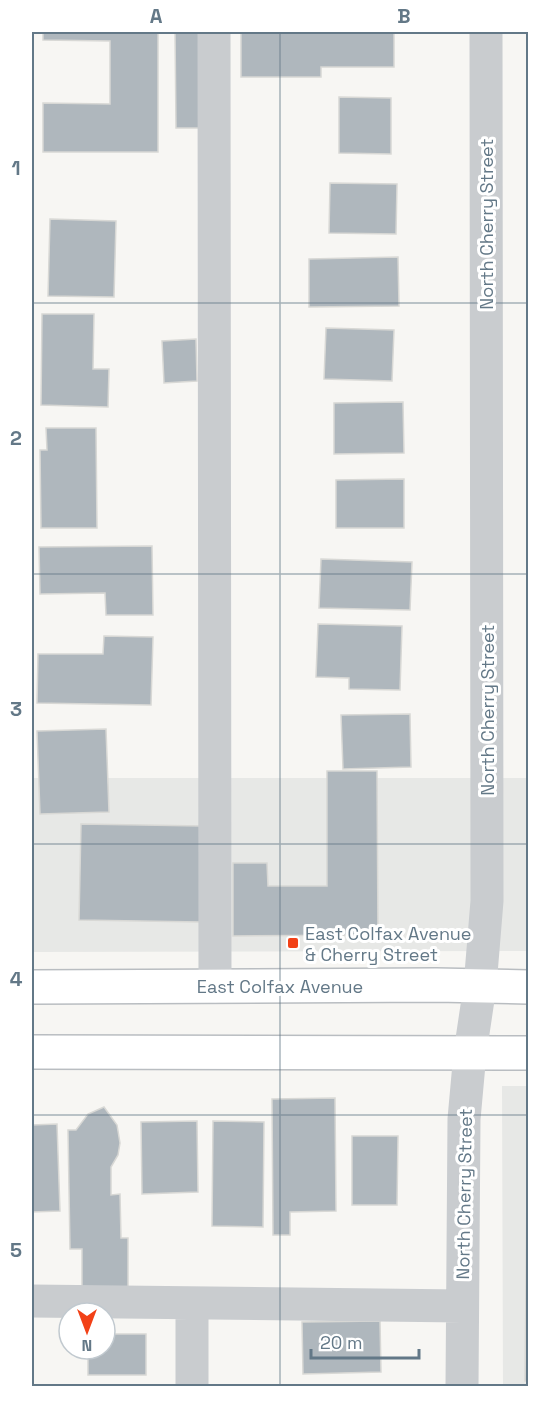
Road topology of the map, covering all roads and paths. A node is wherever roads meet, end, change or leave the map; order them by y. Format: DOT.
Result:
graph roads {
  1 [pos="214,32"];
  2 [pos="486,32"];
  3 [pos="214,986"];
  4 [pos="480,986"];
  5 [pos="32,987"];
  6 [pos="528,987"];
  7 [pos="32,1053"];
  8 [pos="470,1053"];
  9 [pos="528,1053"];
  10 [pos="32,1301"];
  11 [pos="192,1303"];
  12 [pos="462,1306"];
  13 [pos="192,1386"];
  14 [pos="462,1386"];
  1 -- 3 [label="street"];
  2 -- 4 [label="street, North Cherry Street"];
  3 -- 4 [label="main road, East Colfax Avenue"];
  3 -- 5 [label="main road, East Colfax Avenue"];
  4 -- 6 [label="main road, East Colfax Avenue"];
  4 -- 8 [label="street, North Cherry Street"];
  7 -- 8 [label="main road"];
  8 -- 9 [label="main road"];
  8 -- 12 [label="street, North Cherry Street"];
  10 -- 11 [label="street"];
  11 -- 12 [label="street"];
  11 -- 13 [label="street"];
  12 -- 14 [label="street, North Cherry Street"];
}
